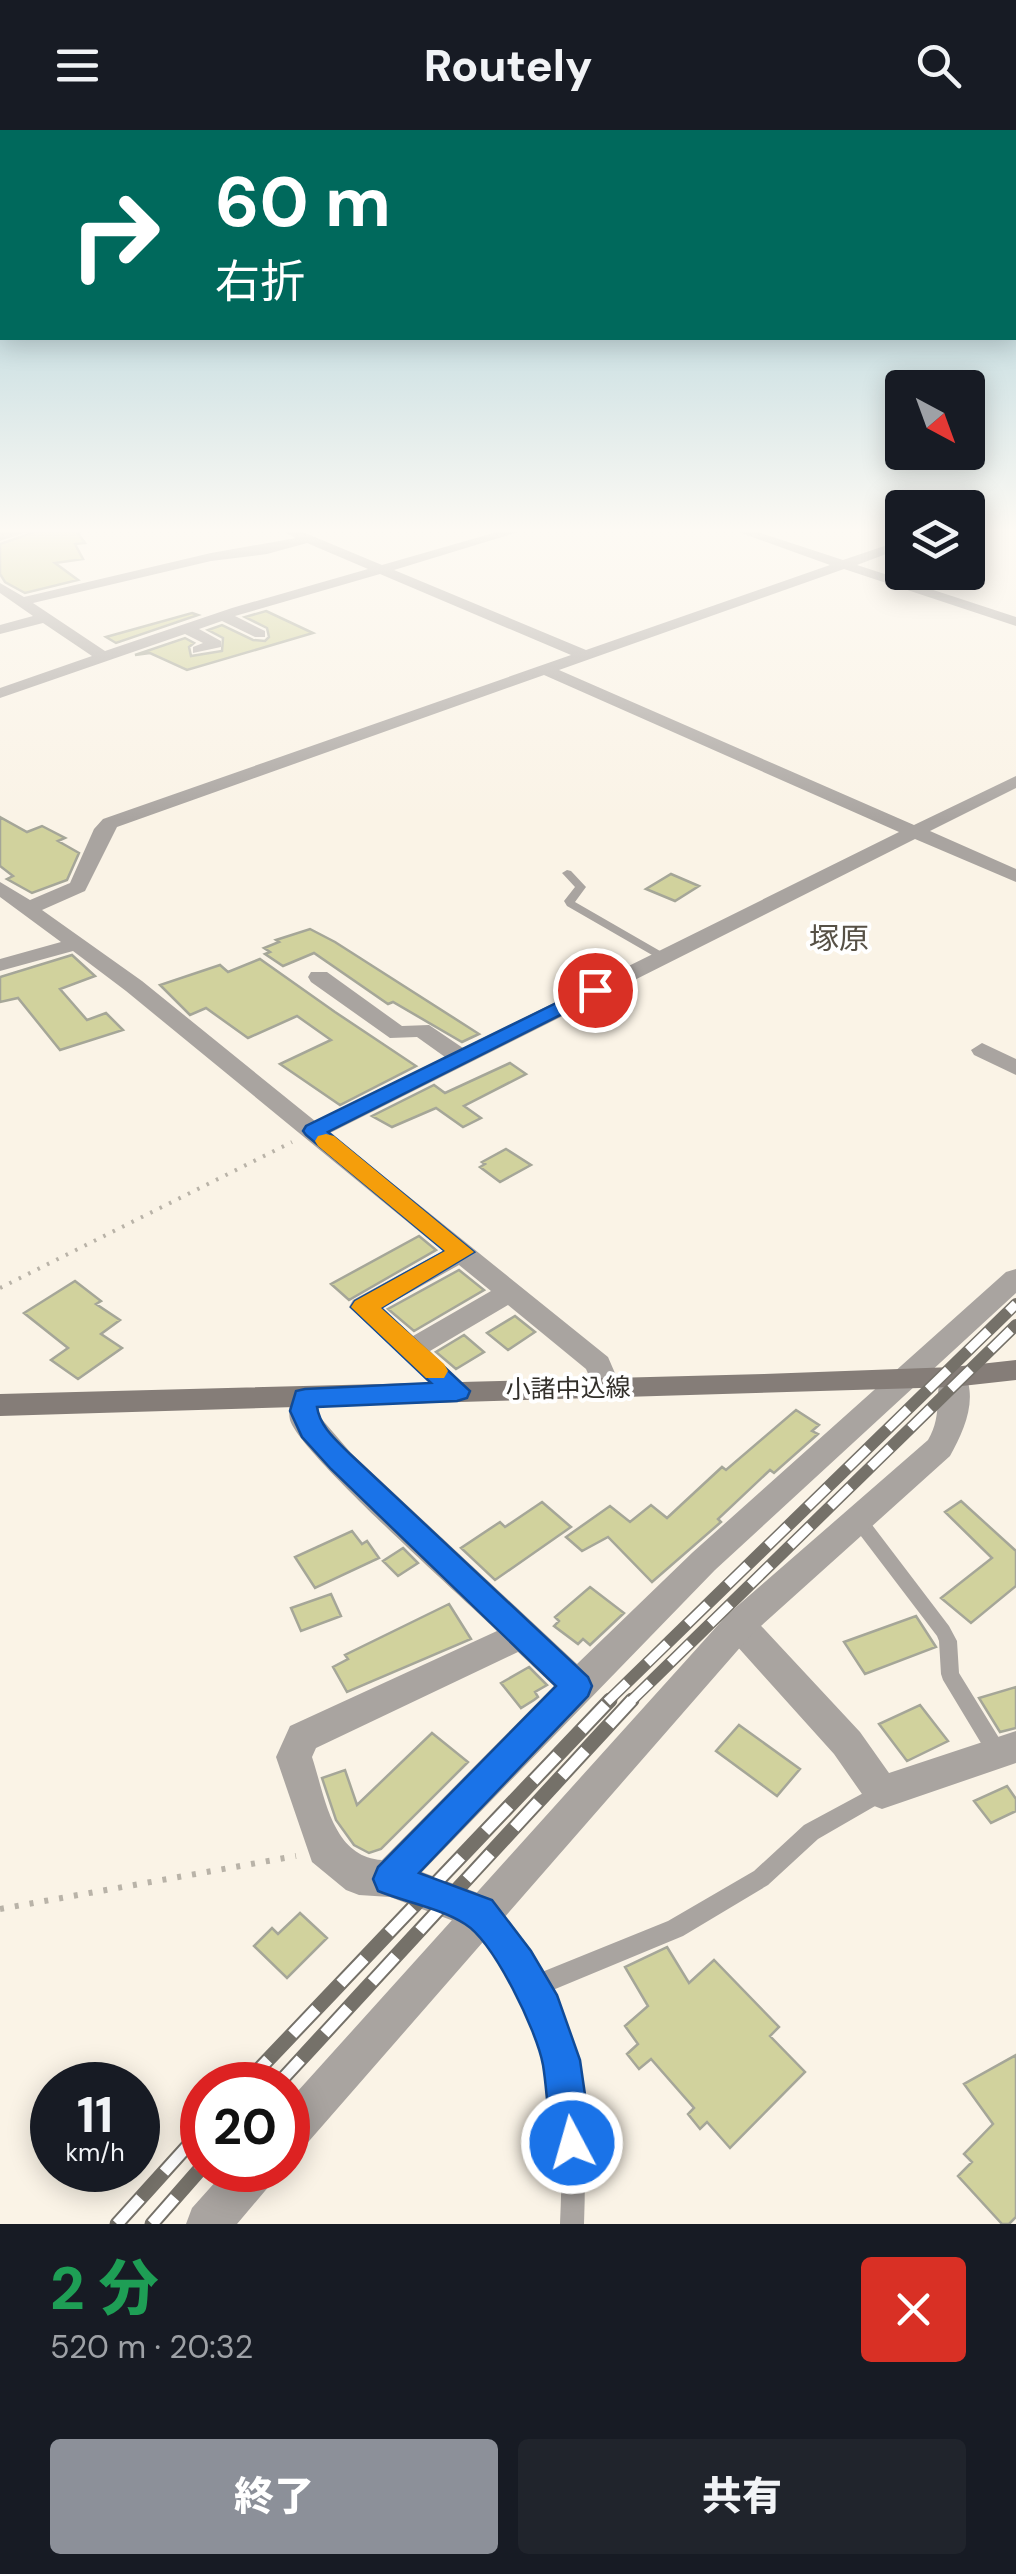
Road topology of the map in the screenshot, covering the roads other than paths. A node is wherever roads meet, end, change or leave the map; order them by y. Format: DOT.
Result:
graph roads {
  1 [pos="55,626"];
  2 [pos="192,626"];
  3 [pos="243,626"];
  4 [pos="514,626"];
  5 [pos="672,626"];
  6 [pos="185,628"];
  7 [pos="260,634"];
  8 [pos="198,650"];
  9 [pos="102,656"];
  10 [pos="586,656"];
  11 [pos="545,670"];
  12 [pos="0,693"];
  13 [pos="1016,781"];
  14 [pos="914,832"];
  15 [pos="567,874"];
  16 [pos="1016,876"];
  17 [pos="0,888"];
  18 [pos="29,908"];
  19 [pos="78,944"];
  20 [pos="663,957"];
  21 [pos="0,965"];
  22 [pos="319,977"];
  23 [pos="982,1050"];
  24 [pos="459,1056"];
  25 [pos="1016,1068"];
  26 [pos="314,1131"];
  27 [pos="462,1252"];
  28 [pos="1016,1278"];
  29 [pos="510,1292"];
  30 [pos="410,1350"];
  31 [pos="1016,1370"];
  32 [pos="953,1377"];
  33 [pos="906,1378"];
  34 [pos="606,1386"];
  35 [pos="457,1391"];
  36 [pos="305,1398"];
  37 [pos="0,1405"];
  38 [pos="857,1518"];
  39 [pos="740,1625"];
  40 [pos="521,1635"];
  41 [pos="576,1686"];
  42 [pos="1006,1750"];
  43 [pos="882,1792"];
  44 [pos="390,1879"];
  45 [pos="480,1912"];
  46 [pos="532,1987"];
  47 [pos="310,2107"];
  48 [pos="236,2192"];
  49 [pos="208,2224"];
  50 [pos="572,2224"];
  1 -- 9 [label="street"];
  2 -- 6 [label="street"];
  3 -- 7 [label="street"];
  4 -- 10 [label="street"];
  5 -- 10 [label="street"];
  6 -- 8 [label="street"];
  6 -- 9 [label="street"];
  9 -- 12 [label="street"];
  10 -- 11 [label="street"];
  11 -- 14 [label="street"];
  11 -- 18 [label="street"];
  13 -- 14 [label="street"];
  14 -- 16 [label="street"];
  14 -- 20 [label="street"];
  15 -- 20 [label="lane"];
  17 -- 18 [label="street"];
  18 -- 19 [label="street"];
  19 -- 21 [label="street"];
  19 -- 26 [label="street"];
  20 -- 24 [label="street"];
  22 -- 24 [label="street"];
  23 -- 25 [label="street"];
  24 -- 26 [label="street"];
  26 -- 27 [label="street"];
  27 -- 29 [label="street"];
  27 -- 30 [label="street"];
  28 -- 33 [label="street"];
  29 -- 30 [label="street"];
  29 -- 34 [label="street"];
  30 -- 35 [label="street"];
  31 -- 32 [label="main road, 小諸中込線"];
  32 -- 33 [label="main road, 小諸中込線"];
  32 -- 38 [label="street"];
  33 -- 34 [label="main road, 小諸中込線"];
  33 -- 41 [label="street"];
  34 -- 35 [label="main road, 小諸中込線"];
  35 -- 36 [label="main road, 小諸中込線"];
  36 -- 37 [label="main road, 小諸中込線"];
  36 -- 40 [label="street"];
  38 -- 39 [label="street"];
  38 -- 42 [label="lane"];
  39 -- 43 [label="street"];
  39 -- 45 [label="street"];
  40 -- 41 [label="street"];
  40 -- 44 [label="street"];
  41 -- 44 [label="street"];
  42 -- 43 [label="street"];
  43 -- 46 [label="lane"];
  44 -- 45 [label="street"];
  45 -- 46 [label="lane"];
  45 -- 47 [label="street"];
  46 -- 50 [label="lane"];
  48 -- 49 [label="street"];
}
